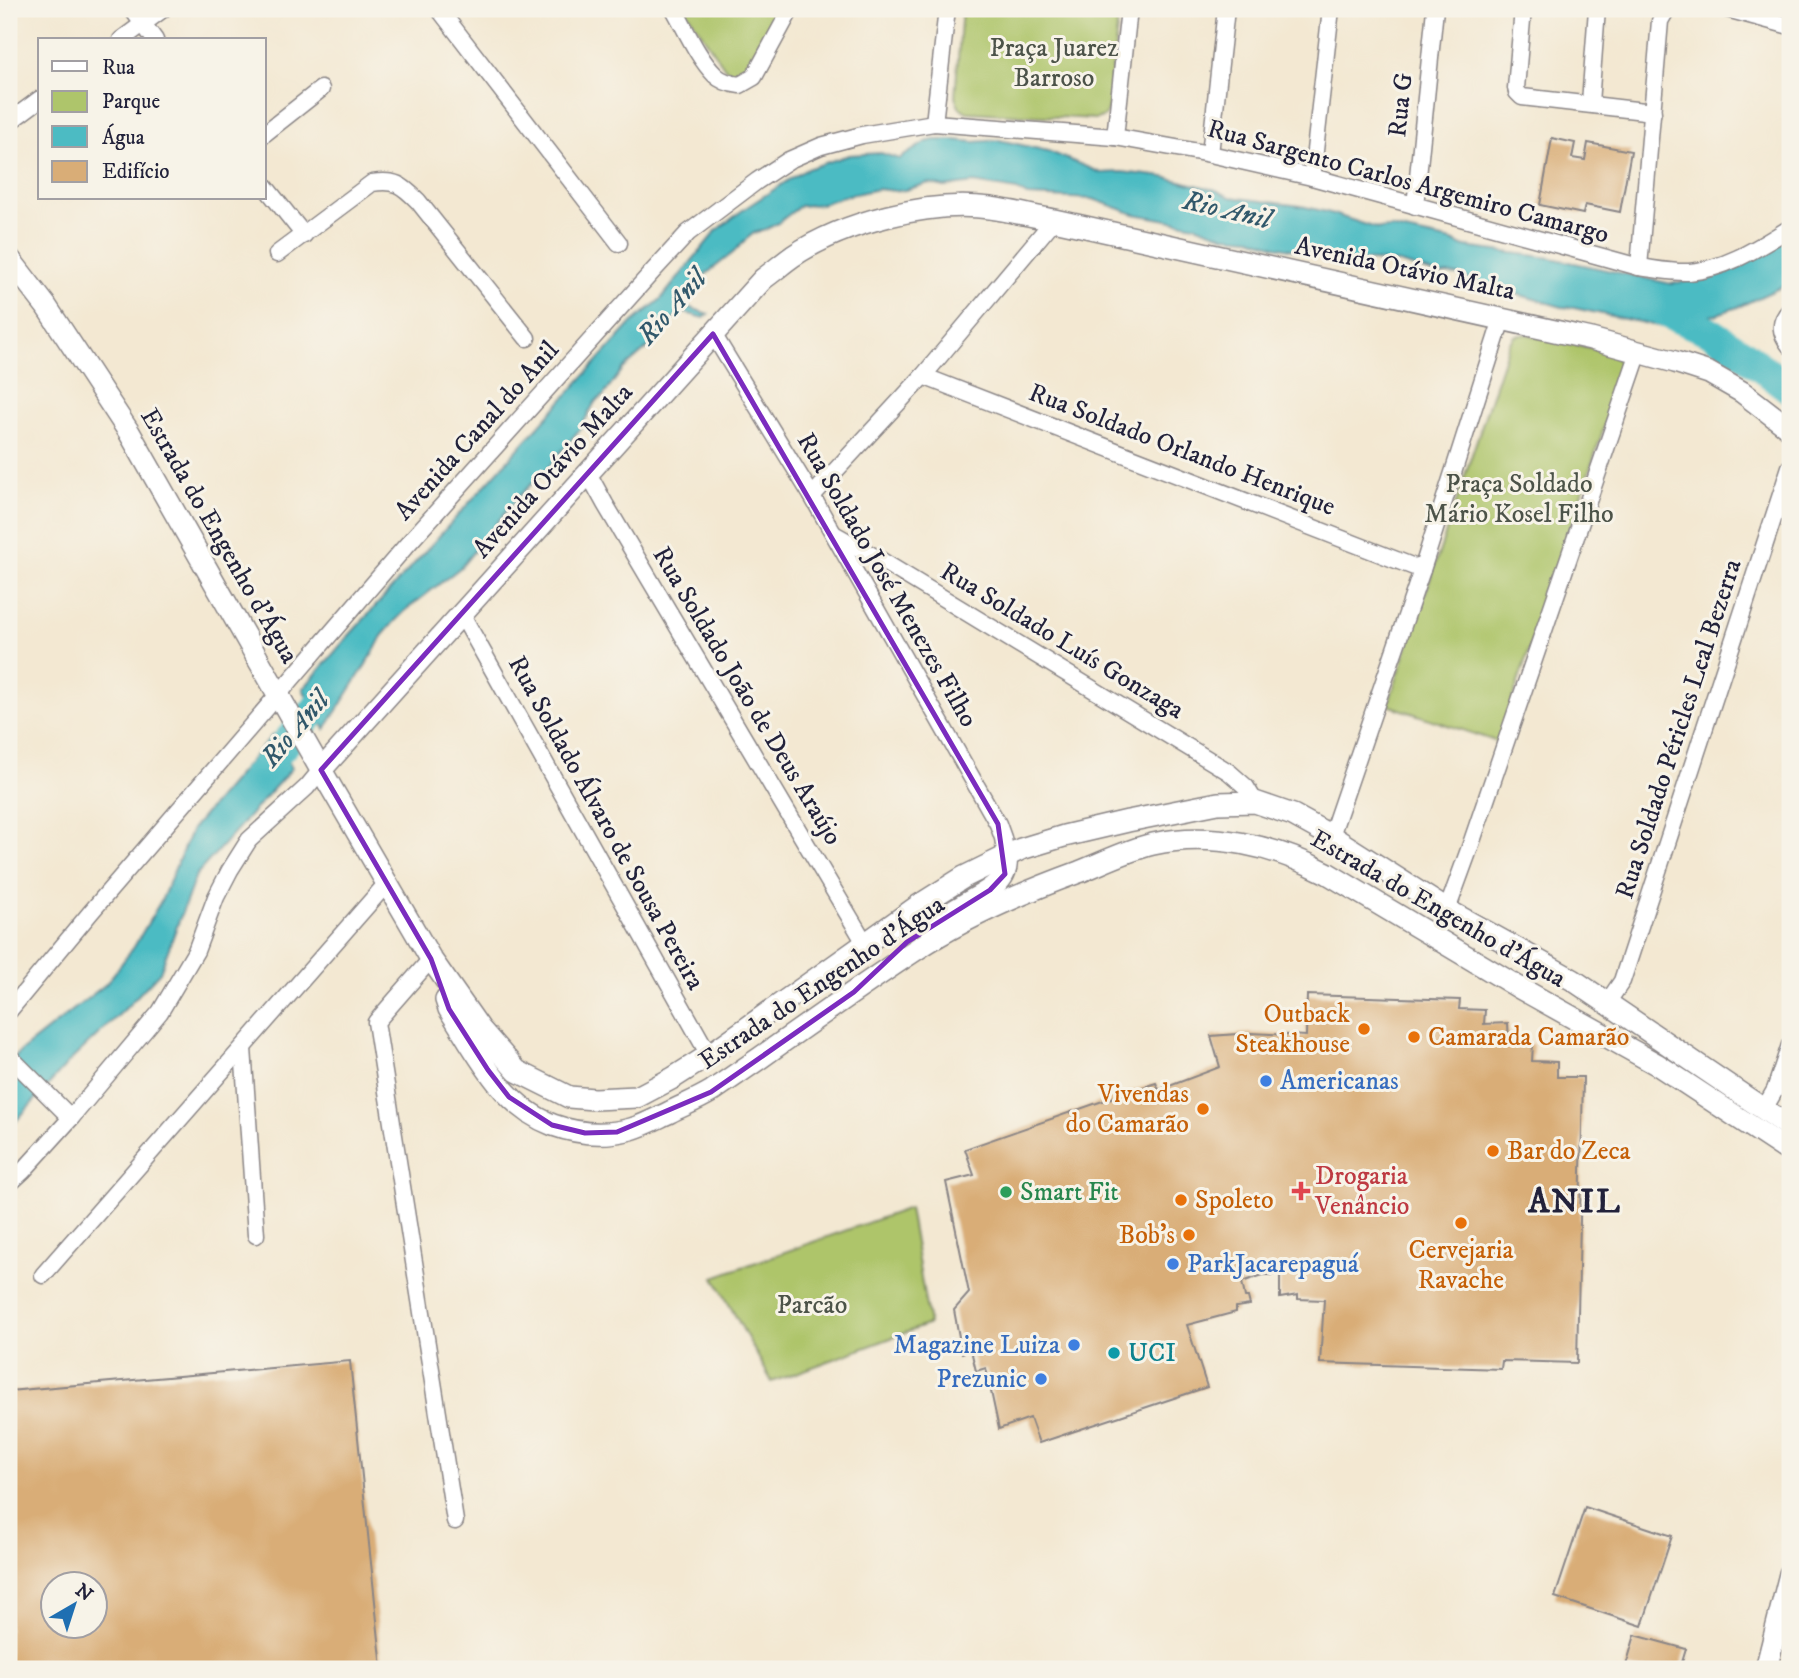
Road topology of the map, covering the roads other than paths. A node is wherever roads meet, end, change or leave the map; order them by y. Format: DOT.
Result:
graph roads {
  1 [pos="132,9"];
  2 [pos="163,9"];
  3 [pos="439,9"];
  4 [pos="674,9"];
  5 [pos="791,9"];
  6 [pos="947,9"];
  7 [pos="1129,9"];
  8 [pos="1226,9"];
  9 [pos="1331,9"];
  10 [pos="1435,9"];
  11 [pos="1523,9"];
  12 [pos="1597,9"];
  13 [pos="1667,9"];
  14 [pos="1727,9"];
  15 [pos="143,24"];
  16 [pos="1790,26"];
  17 [pos="124,38"];
  18 [pos="154,38"];
  19 [pos="321,89"];
  20 [pos="38,100"];
  21 [pos="1590,103"];
  22 [pos="1653,111"];
  23 [pos="9,122"];
  24 [pos="934,123"];
  25 [pos="266,132"];
  26 [pos="1115,137"];
  27 [pos="1210,154"];
  28 [pos="1312,177"];
  29 [pos="266,188"];
  30 [pos="1415,206"];
  31 [pos="1054,220"];
  32 [pos="1790,228"];
  33 [pos="303,235"];
  34 [pos="619,243"];
  35 [pos="277,254"];
  36 [pos="9,258"];
  37 [pos="1639,267"];
  38 [pos="1790,310"];
  39 [pos="1502,319"];
  40 [pos="713,334"];
  41 [pos="527,338"];
  42 [pos="1790,345"];
  43 [pos="1639,352"];
  44 [pos="923,376"];
  45 [pos="1790,429"];
  46 [pos="1790,467"];
  47 [pos="588,472"];
  48 [pos="812,496"];
  49 [pos="833,534"];
  50 [pos="1422,570"];
  51 [pos="462,615"];
  52 [pos="281,700"];
  53 [pos="318,765"];
  54 [pos="1255,802"];
  55 [pos="1331,836"];
  56 [pos="1006,857"];
  57 [pos="387,883"];
  58 [pos="1447,910"];
  59 [pos="865,943"];
  60 [pos="431,959"];
  61 [pos="854,992"];
  62 [pos="1607,1003"];
  63 [pos="9,1011"];
  64 [pos="1790,1045"];
  65 [pos="243,1048"];
  66 [pos="709,1055"];
  67 [pos="9,1056"];
  68 [pos="1764,1109"];
  69 [pos="71,1118"];
  70 [pos="1790,1127"];
  71 [pos="1790,1153"];
  72 [pos="9,1184"];
  73 [pos="256,1235"];
  74 [pos="43,1275"];
  75 [pos="456,1521"];
  76 [pos="1790,1574"];
  77 [pos="1766,1669"];
  1 -- 15 [label="street"];
  2 -- 15 [label="street"];
  3 -- 34 [label="street"];
  4 -- 5 [label="street"];
  6 -- 24 [label="street"];
  7 -- 26 [label="street"];
  8 -- 27 [label="street"];
  9 -- 28 [label="street"];
  10 -- 30 [label="street, Rua G"];
  11 -- 21 [label="street"];
  12 -- 21 [label="street"];
  13 -- 22 [label="street"];
  14 -- 16 [label="street"];
  15 -- 17 [label="street"];
  15 -- 18 [label="street"];
  19 -- 25 [label="street"];
  20 -- 23 [label="street"];
  21 -- 22 [label="street"];
  22 -- 37 [label="street"];
  24 -- 26 [label="street, Avenida Canal do Anil"];
  24 -- 52 [label="street, Avenida Canal do Anil"];
  26 -- 27 [label="street, Rua Sargento Carlos Argemiro Camargo"];
  27 -- 28 [label="street, Rua Sargento Carlos Argemiro Camargo"];
  28 -- 30 [label="street, Rua Sargento Carlos Argemiro Camargo"];
  29 -- 33 [label="street"];
  30 -- 37 [label="street, Rua Sargento Carlos Argemiro Camargo"];
  31 -- 39 [label="street, Avenida Otávio Malta"];
  31 -- 40 [label="street, Avenida Otávio Malta"];
  31 -- 44 [label="street"];
  32 -- 37 [label="street, Rua Sargento Carlos Argemiro Camargo"];
  33 -- 35 [label="street"];
  33 -- 41 [label="street"];
  36 -- 52 [label="street, Estrada do Engenho d'Água"];
  38 -- 42 [label="street"];
  39 -- 43 [label="street, Avenida Otávio Malta"];
  39 -- 50 [label="street"];
  40 -- 47 [label="street, Avenida Otávio Malta"];
  40 -- 48 [label="street, Rua Soldado José Menezes Filho"];
  43 -- 45 [label="street, Avenida Otávio Malta"];
  43 -- 58 [label="street"];
  44 -- 48 [label="street"];
  44 -- 50 [label="street, Rua Soldado Orlando Henrique"];
  46 -- 62 [label="street, Rua Soldado Péricles Leal Bezerra"];
  47 -- 51 [label="street, Avenida Otávio Malta"];
  47 -- 59 [label="street, Rua Soldado João de Deus Araújo"];
  48 -- 49 [label="street, Rua Soldado José Menezes Filho"];
  49 -- 54 [label="street, Rua Soldado Luís Gonzaga"];
  49 -- 56 [label="street, Rua Soldado José Menezes Filho"];
  50 -- 55 [label="street"];
  51 -- 53 [label="street, Avenida Otávio Malta"];
  51 -- 66 [label="street, Rua Soldado Álvaro de Sousa Pereira"];
  52 -- 53 [label="street, Estrada do Engenho d'Água"];
  52 -- 63 [label="street, Avenida Canal do Anil"];
  53 -- 57 [label="street, Estrada do Engenho d'Água"];
  53 -- 69 [label="street, Avenida Otávio Malta"];
  54 -- 55 [label="street, Estrada do Engenho d'Água"];
  54 -- 56 [label="street, Estrada do Engenho d'Água"];
  55 -- 58 [label="street, Estrada do Engenho d'Água"];
  56 -- 59 [label="street, Estrada do Engenho d'Água"];
  56 -- 61 [label="street"];
  57 -- 60 [label="street, Estrada do Engenho d'Água"];
  57 -- 65 [label="street"];
  58 -- 62 [label="street, Estrada do Engenho d'Água"];
  59 -- 66 [label="street, Estrada do Engenho d'Água"];
  60 -- 61 [label="street, Estrada do Engenho d'Água"];
  60 -- 66 [label="street, Estrada do Engenho d'Água"];
  60 -- 75 [label="street"];
  61 -- 71 [label="street, Estrada do Engenho d'Água"];
  62 -- 68 [label="street, Estrada do Engenho d'Água"];
  64 -- 68 [label="street"];
  65 -- 73 [label="street"];
  65 -- 74 [label="street"];
  67 -- 69 [label="street"];
  68 -- 70 [label="street, Estrada do Engenho d'Água"];
  69 -- 72 [label="street, Avenida Otávio Malta"];
  76 -- 77 [label="street"];
}
